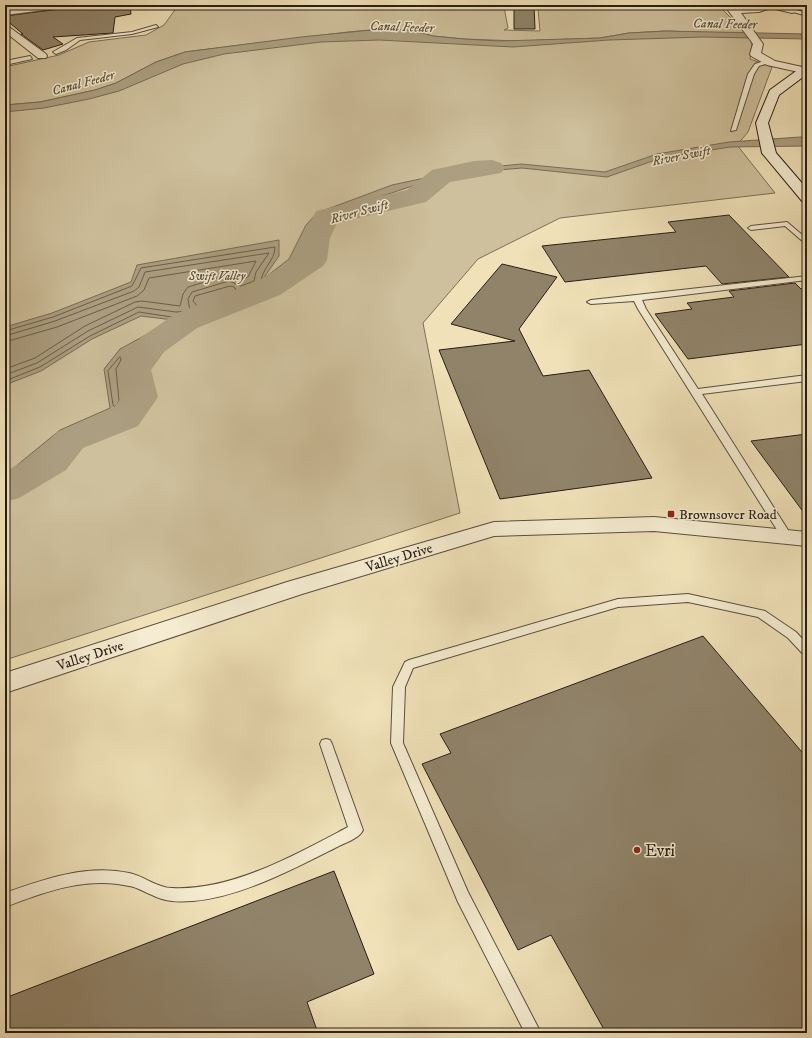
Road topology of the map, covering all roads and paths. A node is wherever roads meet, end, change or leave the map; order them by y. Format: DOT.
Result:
graph roads {
  1 [pos="60,5"];
  2 [pos="770,5"];
  3 [pos="731,8"];
  4 [pos="792,10"];
  5 [pos="5,12"];
  6 [pos="807,15"];
  7 [pos="156,26"];
  8 [pos="6,29"];
  9 [pos="56,52"];
  10 [pos="42,56"];
  11 [pos="30,58"];
  12 [pos="767,62"];
  13 [pos="5,63"];
  14 [pos="806,69"];
  15 [pos="733,130"];
  16 [pos="807,198"];
  17 [pos="751,228"];
  18 [pos="807,243"];
  19 [pos="807,278"];
  20 [pos="637,298"];
  21 [pos="591,302"];
  22 [pos="807,378"];
  23 [pos="696,392"];
  24 [pos="798,538"];
  25 [pos="807,651"];
  26 [pos="5,683"];
  27 [pos="326,744"];
  28 [pos="5,900"];
  29 [pos="533,1033"];
  1 -- 5 [label="street"];
  2 -- 3 [label="street"];
  2 -- 4 [label="street"];
  3 -- 12 [label="street"];
  4 -- 6 [label="lane"];
  7 -- 9 [label="lane"];
  8 -- 10 [label="street"];
  9 -- 10 [label="street"];
  10 -- 11 [label="street"];
  11 -- 13 [label="lane"];
  12 -- 14 [label="street"];
  12 -- 15 [label="lane"];
  14 -- 16 [label="street"];
  17 -- 18 [label="lane"];
  19 -- 20 [label="lane"];
  20 -- 21 [label="lane"];
  20 -- 23 [label="lane"];
  22 -- 23 [label="lane"];
  23 -- 24 [label="lane"];
  24 -- 26 [label="street, Valley Drive"];
  25 -- 29 [label="lane"];
  27 -- 28 [label="lane"];
}
